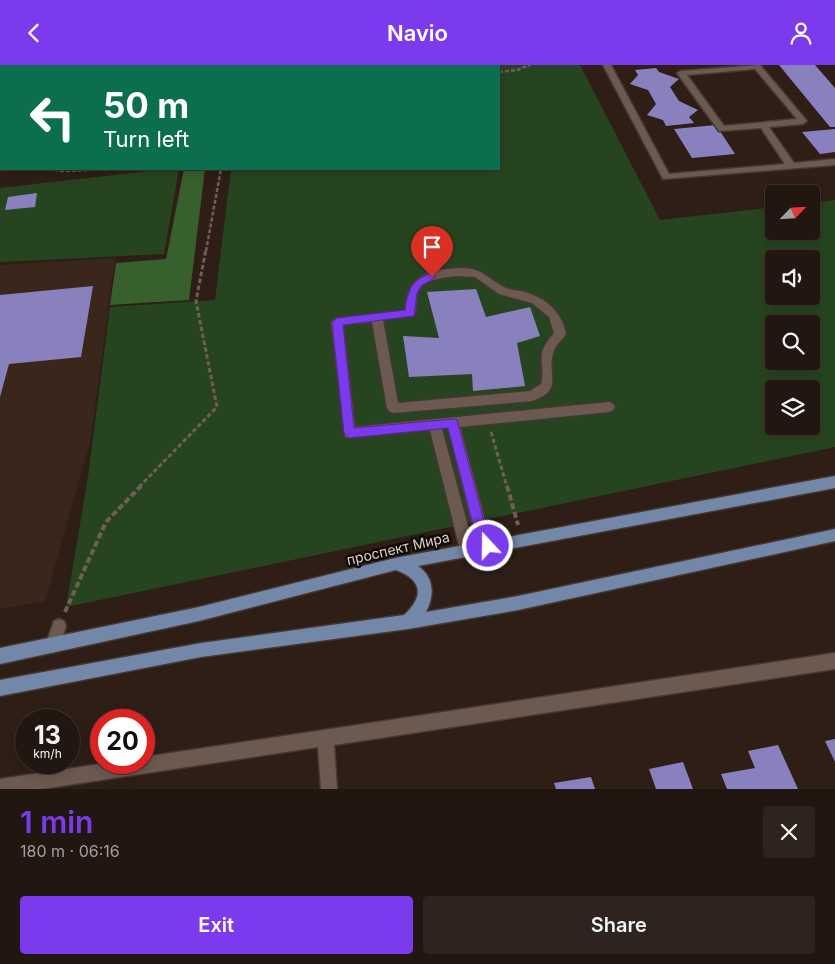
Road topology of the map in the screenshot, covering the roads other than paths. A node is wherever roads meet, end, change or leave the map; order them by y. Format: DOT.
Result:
graph roads {
  1 [pos="607,65"];
  2 [pos="763,125"];
  3 [pos="835,162"];
  4 [pos="791,166"];
  5 [pos="377,317"];
  6 [pos="609,407"];
  7 [pos="453,423"];
  8 [pos="435,425"];
  9 [pos="835,482"];
  10 [pos="835,535"];
  11 [pos="488,546"];
  12 [pos="467,549"];
  13 [pos="395,564"];
  14 [pos="408,622"];
  15 [pos="59,626"];
  16 [pos="53,646"];
  17 [pos="0,656"];
  18 [pos="835,661"];
  19 [pos="0,688"];
  20 [pos="325,738"];
  21 [pos="0,787"];
  22 [pos="329,789"];
  1 -- 4 [label="street"];
  2 -- 2 [label="street"];
  2 -- 4 [label="street"];
  3 -- 4 [label="street"];
  5 -- 5 [label="street"];
  5 -- 8 [label="street"];
  6 -- 7 [label="street"];
  7 -- 8 [label="street"];
  7 -- 11 [label="street"];
  8 -- 12 [label="street"];
  9 -- 11 [label="main road, проспект Мира"];
  10 -- 14 [label="main road"];
  11 -- 12 [label="main road, проспект Мира"];
  12 -- 13 [label="main road, проспект Мира"];
  13 -- 14 [label="main road"];
  13 -- 16 [label="main road, проспект Мира"];
  14 -- 19 [label="main road"];
  15 -- 16 [label="street"];
  16 -- 17 [label="main road, проспект Мира"];
  18 -- 20 [label="street"];
  20 -- 21 [label="street"];
  20 -- 22 [label="street"];
}
